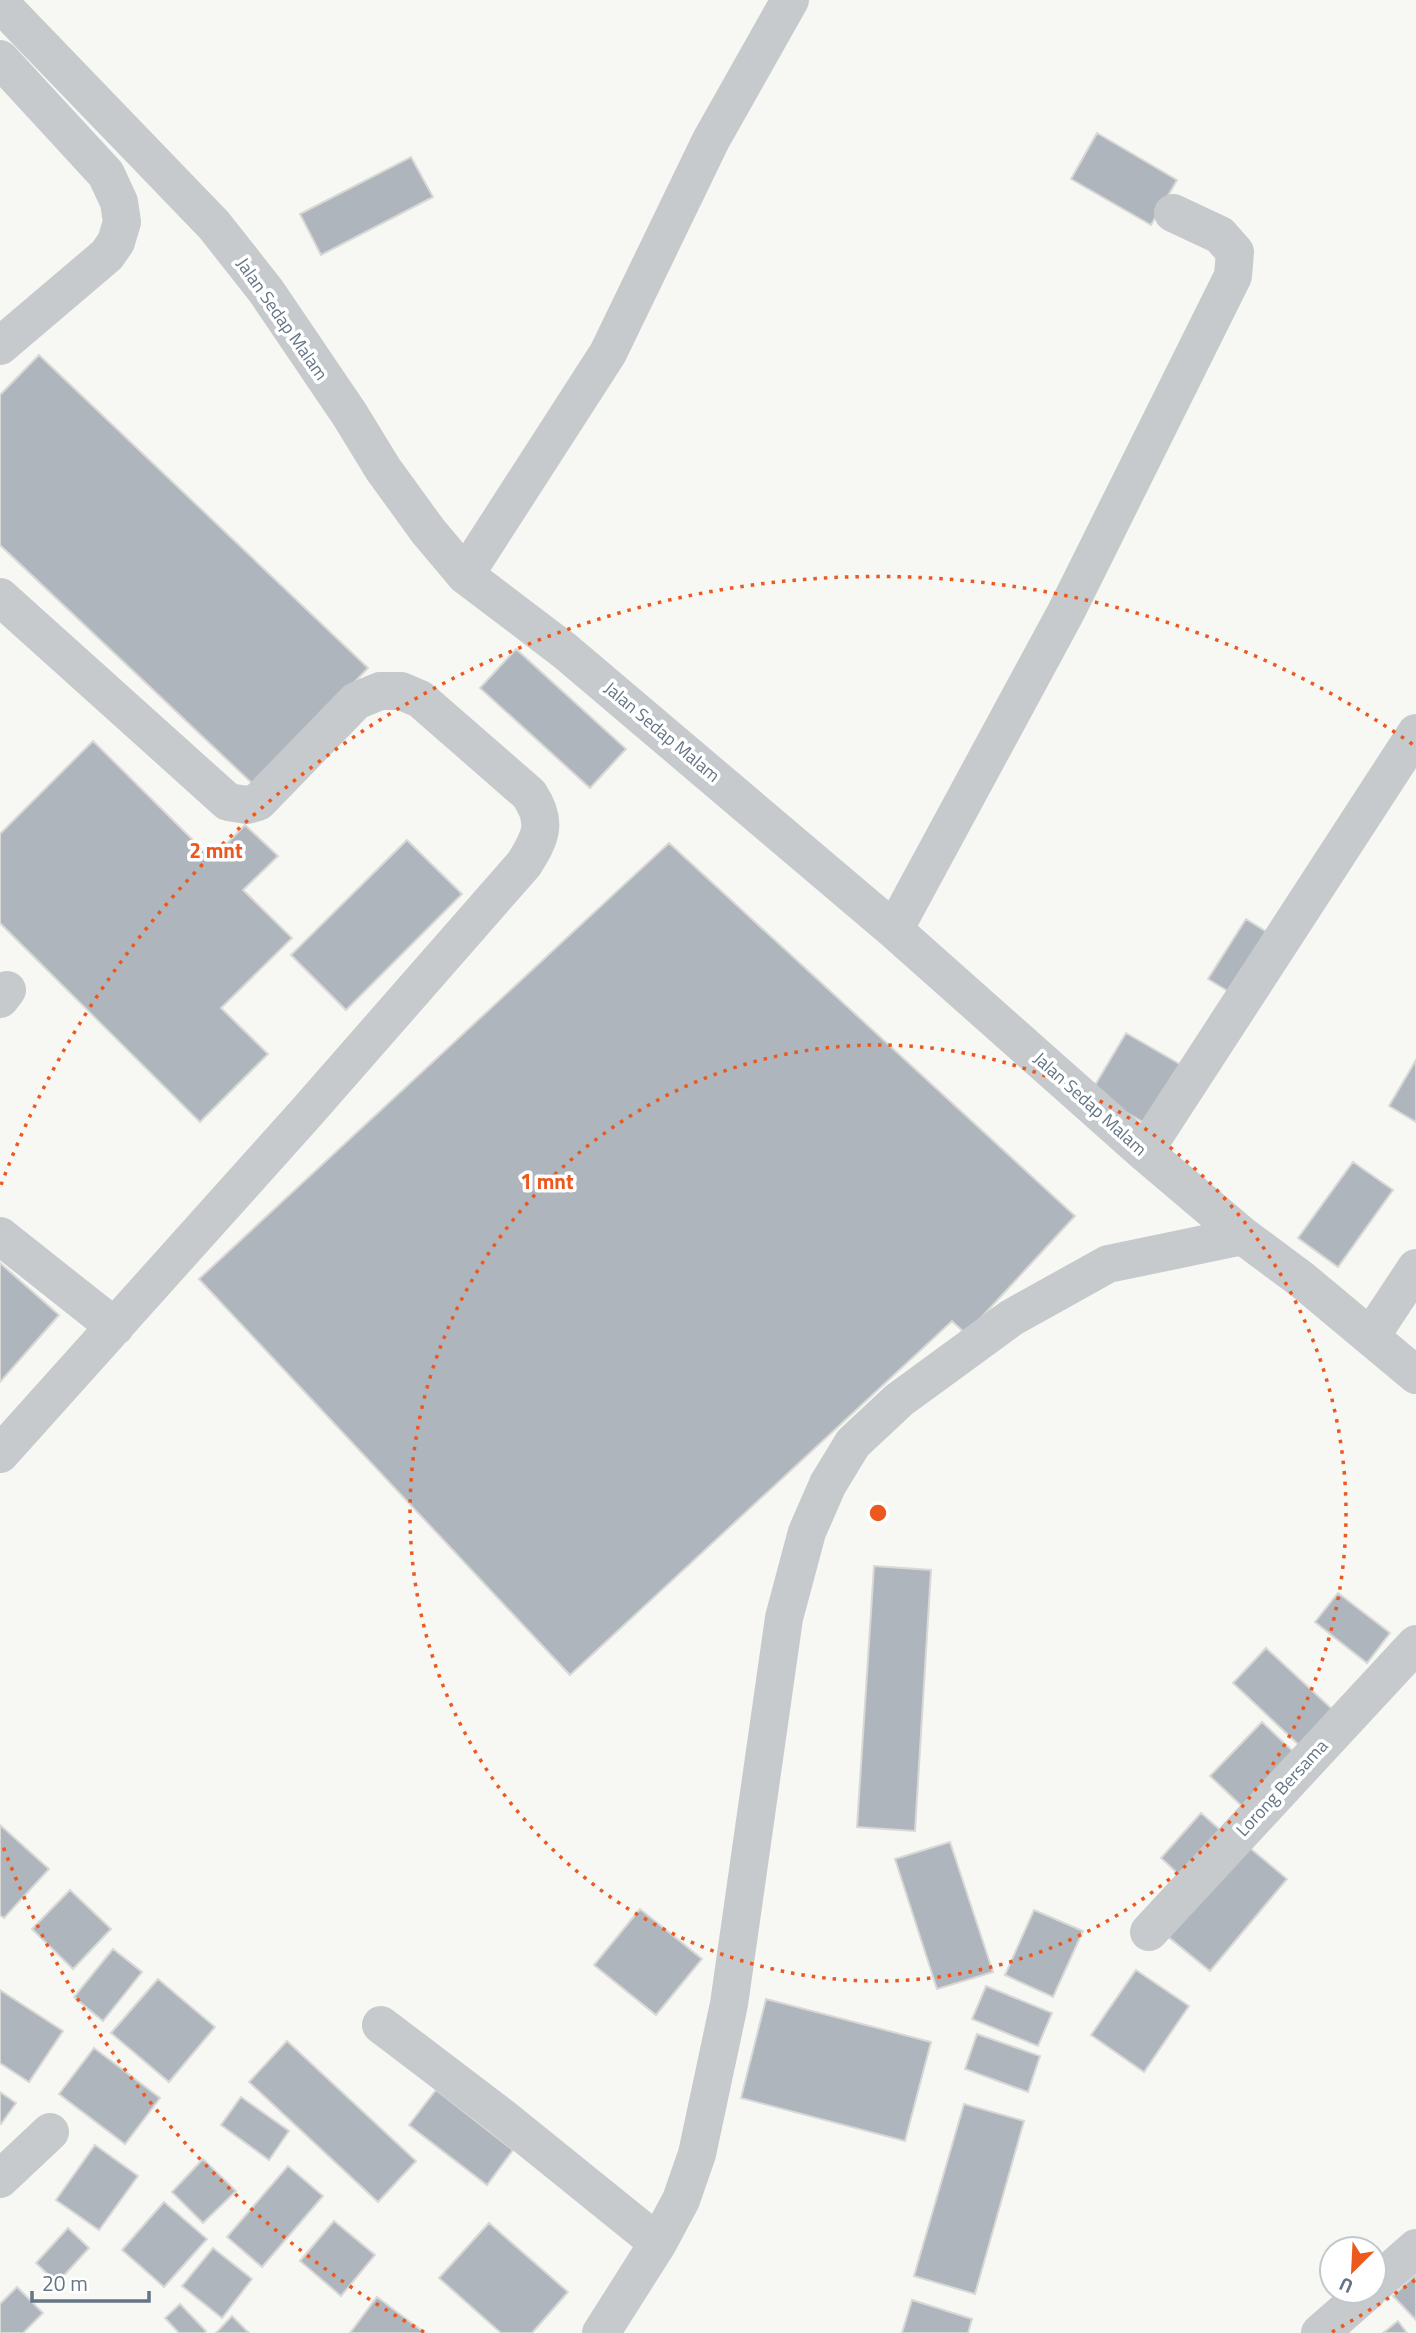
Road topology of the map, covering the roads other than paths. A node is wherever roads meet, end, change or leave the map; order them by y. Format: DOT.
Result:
graph roads {
  1 [pos="790,0"];
  2 [pos="0,3"];
  3 [pos="0,59"];
  4 [pos="1173,212"];
  5 [pos="0,346"];
  6 [pos="465,575"];
  7 [pos="0,597"];
  8 [pos="1416,733"];
  9 [pos="894,930"];
  10 [pos="1144,1152"];
  11 [pos="0,1236"];
  12 [pos="1243,1236"];
  13 [pos="1416,1268"];
  14 [pos="115,1327"];
  15 [pos="1371,1336"];
  16 [pos="1416,1375"];
  17 [pos="0,1454"];
  18 [pos="1416,1644"];
  19 [pos="1149,1932"];
  20 [pos="380,2025"];
  21 [pos="50,2132"];
  22 [pos="0,2179"];
  23 [pos="659,2243"];
  24 [pos="1416,2248"];
  25 [pos="1388,2273"];
  26 [pos="1352,2305"];
  27 [pos="601,2333"];
  28 [pos="1320,2333"];
  1 -- 6 [label="street"];
  2 -- 6 [label="street, Jalan Sedap Malam"];
  3 -- 5 [label="street"];
  4 -- 9 [label="street"];
  6 -- 9 [label="street, Jalan Sedap Malam"];
  7 -- 14 [label="street"];
  8 -- 10 [label="street"];
  9 -- 10 [label="street, Jalan Sedap Malam"];
  10 -- 12 [label="street, Jalan Sedap Malam"];
  11 -- 14 [label="street"];
  12 -- 15 [label="street, Jalan Sedap Malam"];
  12 -- 23 [label="street"];
  13 -- 15 [label="street"];
  14 -- 17 [label="street"];
  15 -- 16 [label="street, Jalan Sedap Malam"];
  18 -- 19 [label="street, Lorong Bersama"];
  20 -- 23 [label="street"];
  21 -- 22 [label="street"];
  23 -- 27 [label="street"];
  24 -- 25 [label="street"];
  26 -- 28 [label="street"];
}
